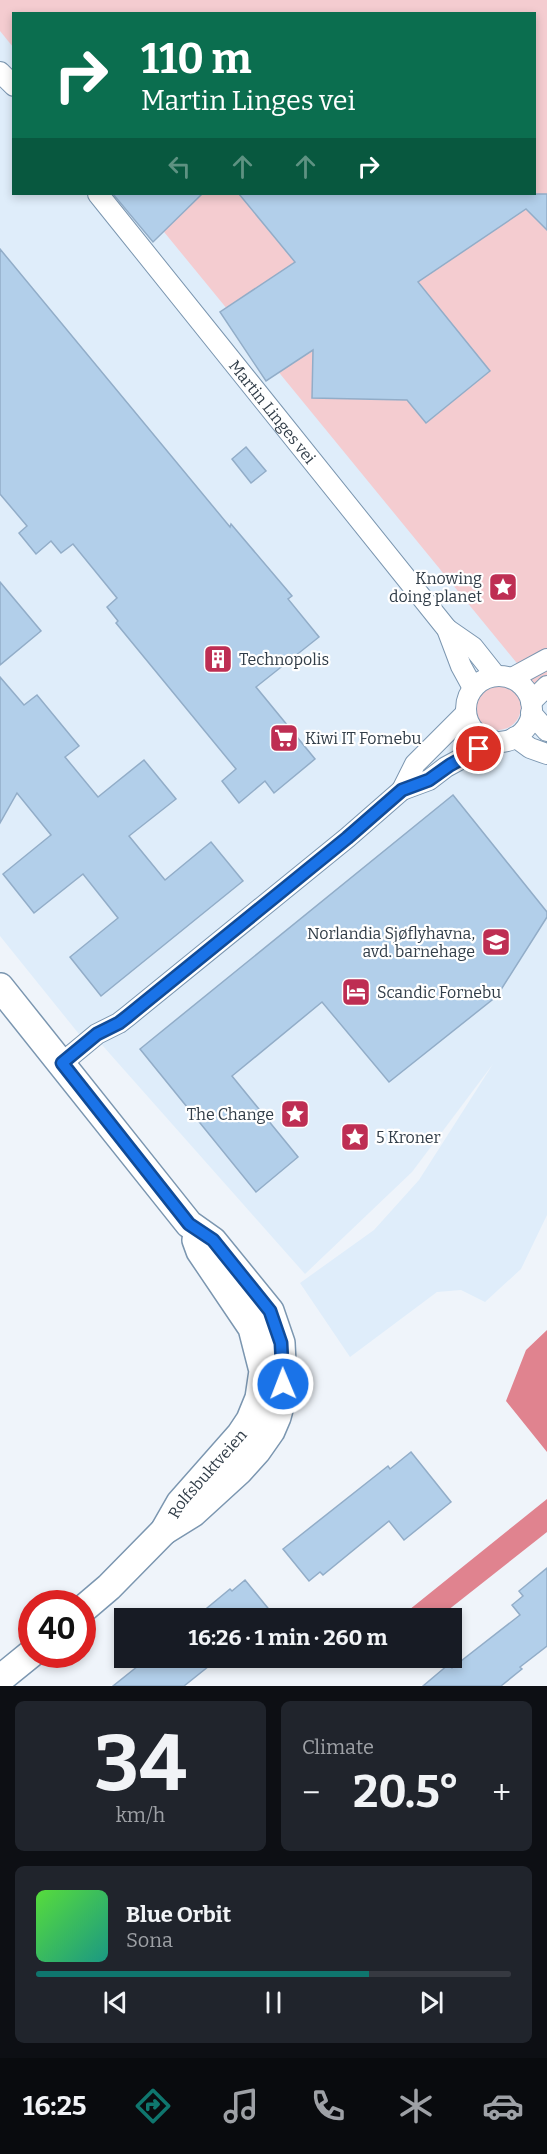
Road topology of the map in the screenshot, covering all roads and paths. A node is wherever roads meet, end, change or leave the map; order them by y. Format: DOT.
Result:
graph roads {
  1 [pos="0,72"];
  2 [pos="12,84"];
  3 [pos="99,195"];
  4 [pos="447,629"];
  5 [pos="547,659"];
  6 [pos="504,677"];
  7 [pos="547,686"];
  8 [pos="473,688"];
  9 [pos="531,708"];
  10 [pos="466,713"];
  11 [pos="547,730"];
  12 [pos="515,737"];
  13 [pos="494,741"];
  14 [pos="547,754"];
  15 [pos="402,790"];
  16 [pos="0,987"];
  17 [pos="62,1063"];
  18 [pos="96,1598"];
  19 [pos="18,1664"];
  20 [pos="0,1679"];
  1 -- 2 [label="street"];
  3 -- 4 [label="street, Martin Linges vei"];
  4 -- 6 [label="street, Martin Linges vei"];
  4 -- 8 [label="street, Martin Linges vei"];
  5 -- 6 [label="street"];
  6 -- 8 [label="street"];
  6 -- 9 [label="street"];
  7 -- 9 [label="street"];
  8 -- 10 [label="street"];
  9 -- 11 [label="street"];
  9 -- 12 [label="street"];
  10 -- 13 [label="street"];
  10 -- 15 [label="street"];
  12 -- 13 [label="street"];
  12 -- 14 [label="street"];
  13 -- 15 [label="street"];
  15 -- 17 [label="street"];
  16 -- 17 [label="street, Rolfsbuktveien"];
  17 -- 18 [label="street, Rolfsbuktveien"];
  19 -- 20 [label="street"];
}
